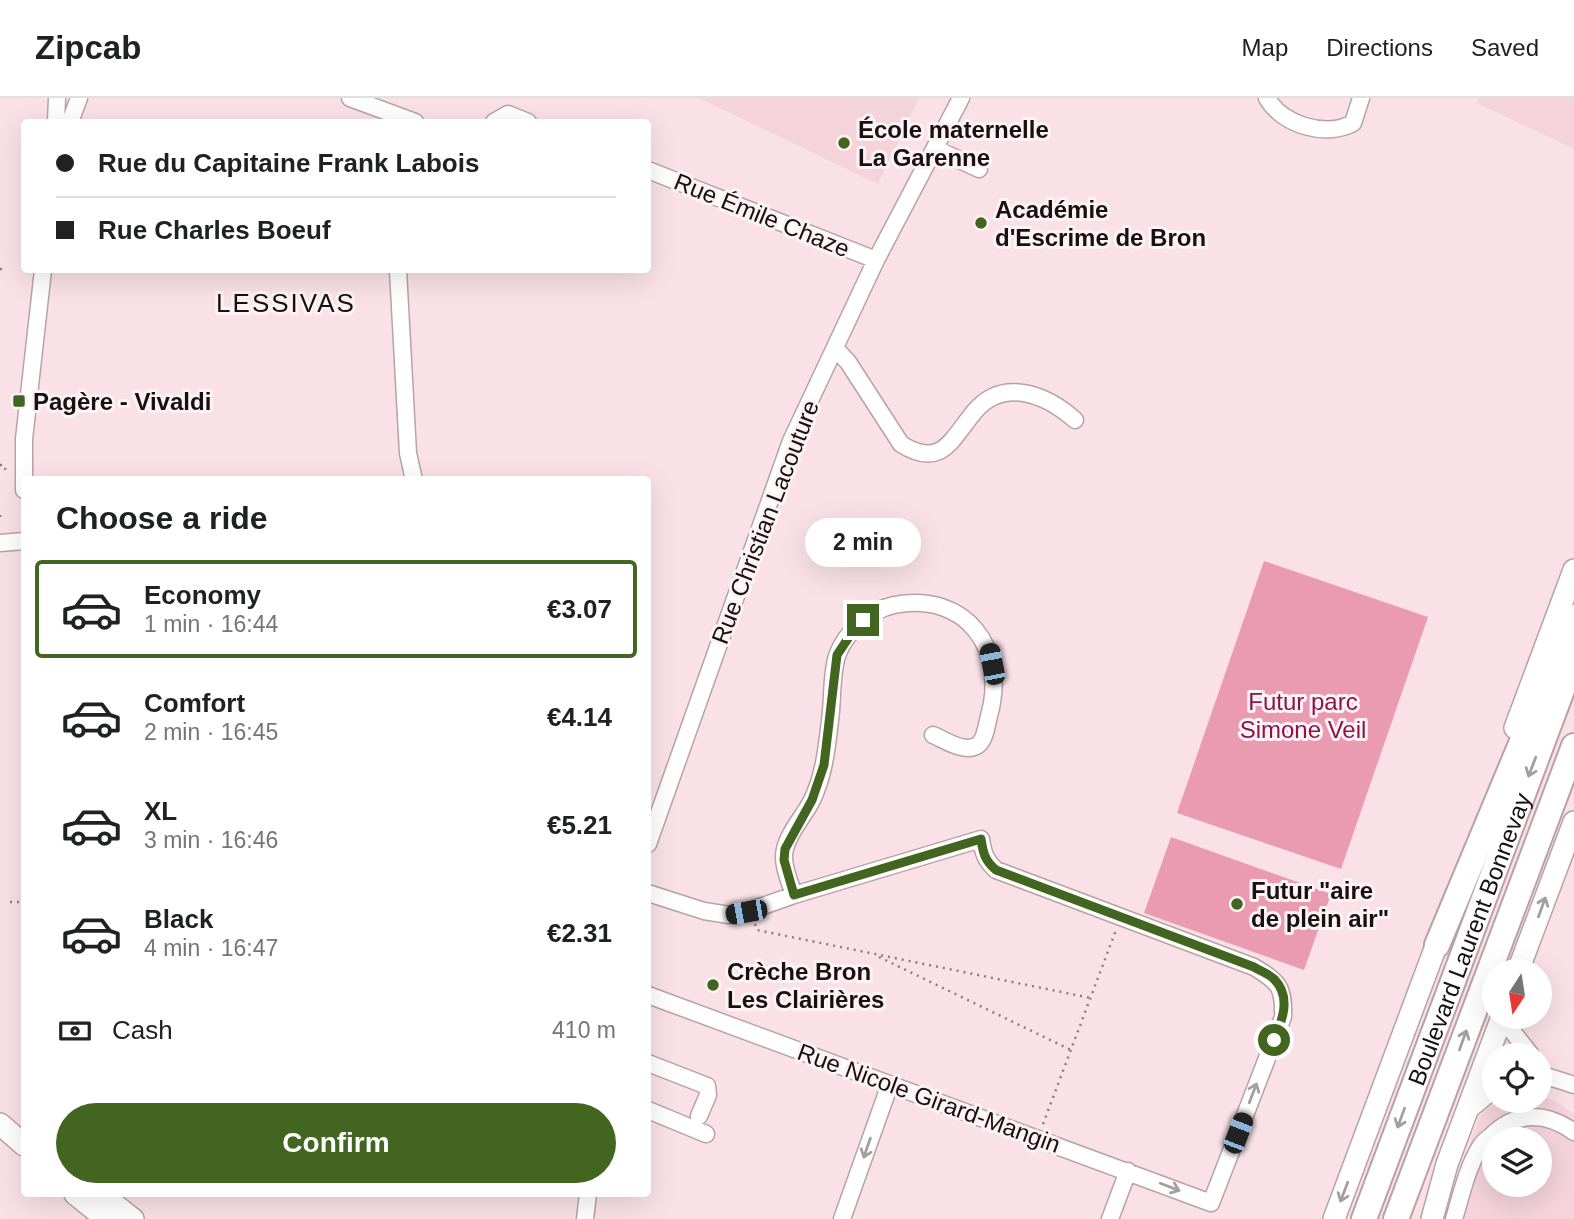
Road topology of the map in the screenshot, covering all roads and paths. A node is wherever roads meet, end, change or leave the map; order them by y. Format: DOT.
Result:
graph roads {
  1 [pos="57,98"];
  2 [pos="79,98"];
  3 [pos="350,98"];
  4 [pos="961,98"];
  5 [pos="1267,98"];
  6 [pos="1362,98"];
  7 [pos="504,112"];
  8 [pos="392,118"];
  9 [pos="55,119"];
  10 [pos="71,119"];
  11 [pos="521,119"];
  12 [pos="936,149"];
  13 [pos="979,169"];
  14 [pos="651,171"];
  15 [pos="876,260"];
  16 [pos="0,269"];
  17 [pos="6,270"];
  18 [pos="43,273"];
  19 [pos="398,273"];
  20 [pos="835,348"];
  21 [pos="1075,420"];
  22 [pos="0,464"];
  23 [pos="7,474"];
  24 [pos="24,476"];
  25 [pos="413,476"];
  26 [pos="21,541"];
  27 [pos="0,543"];
  28 [pos="1574,570"];
  29 [pos="1574,617"];
  30 [pos="1574,658"];
  31 [pos="933,735"];
  32 [pos="1574,746"];
  33 [pos="1574,822"];
  34 [pos="651,836"];
  35 [pos="651,894"];
  36 [pos="794,895"];
  37 [pos="10,902"];
  38 [pos="21,902"];
  39 [pos="751,910"];
  40 [pos="1121,917"];
  41 [pos="1437,945"];
  42 [pos="874,955"];
  43 [pos="1523,959"];
  44 [pos="651,996"];
  45 [pos="1091,998"];
  46 [pos="1497,1029"];
  47 [pos="1510,1029"];
  48 [pos="1522,1043"];
  49 [pos="1071,1050"];
  50 [pos="651,1064"];
  51 [pos="1552,1078"];
  52 [pos="890,1084"];
  53 [pos="1574,1085"];
  54 [pos="1482,1100"];
  55 [pos="651,1111"];
  56 [pos="1466,1113"];
  57 [pos="699,1116"];
  58 [pos="1574,1132"];
  59 [pos="706,1134"];
  60 [pos="1038,1138"];
  61 [pos="1447,1164"];
  62 [pos="1128,1171"];
  63 [pos="79,1197"];
  64 [pos="106,1197"];
  65 [pos="588,1197"];
  66 [pos="128,1211"];
  67 [pos="106,1219"];
  68 [pos="584,1219"];
  69 [pos="842,1219"];
  70 [pos="1110,1219"];
  71 [pos="1334,1219"];
  72 [pos="1364,1219"];
  73 [pos="1396,1219"];
  74 [pos="1422,1219"];
  75 [pos="1433,1219"];
  76 [pos="1454,1219"];
  1 -- 9 [label="street"];
  2 -- 10 [label="street"];
  3 -- 8 [label="street"];
  4 -- 12 [label="street, Rue Christian Lacouture"];
  5 -- 6 [label="street"];
  7 -- 11 [label="street"];
  12 -- 13 [label="street"];
  12 -- 15 [label="street, Rue Christian Lacouture"];
  14 -- 15 [label="street, Rue Émile Chaze"];
  15 -- 20 [label="street, Rue Christian Lacouture"];
  16 -- 17 [label="path"];
  18 -- 24 [label="street"];
  19 -- 25 [label="street"];
  20 -- 21 [label="street"];
  20 -- 34 [label="street, Rue Christian Lacouture"];
  22 -- 23 [label="path"];
  26 -- 27 [label="street"];
  28 -- 41 [label="main road"];
  29 -- 41 [label="highway"];
  30 -- 72 [label="highway, Boulevard Laurent Bonnevay, one-way"];
  31 -- 36 [label="street"];
  73 -- 32 [label="highway, Boulevard Laurent Bonnevay, one-way"];
  43 -- 33 [label="main road, one-way"];
  35 -- 39 [label="street"];
  36 -- 39 [label="street"];
  36 -- 40 [label="street"];
  37 -- 38 [label="path"];
  39 -- 42 [label="path"];
  40 -- 45 [label="path"];
  62 -- 40 [label="street, Rue Nicole Girard-Mangin, one-way"];
  41 -- 71 [label="main road, one-way"];
  42 -- 45 [label="path"];
  42 -- 49 [label="path"];
  44 -- 52 [label="street, Rue Nicole Girard-Mangin"];
  45 -- 49 [label="path"];
  46 -- 56 [label="main road"];
  47 -- 48 [label="street"];
  49 -- 60 [label="path"];
  50 -- 57 [label="street"];
  51 -- 53 [label="street"];
  52 -- 60 [label="street, Rue Nicole Girard-Mangin"];
  52 -- 69 [label="street, one-way"];
  54 -- 56 [label="street"];
  55 -- 59 [label="street"];
  56 -- 61 [label="main road"];
  58 -- 76 [label="street"];
  60 -- 62 [label="street, Rue Nicole Girard-Mangin"];
  61 -- 74 [label="main road"];
  61 -- 75 [label="main road"];
  62 -- 70 [label="street"];
  63 -- 67 [label="main road"];
  64 -- 66 [label="main road"];
  65 -- 68 [label="street"];
}
